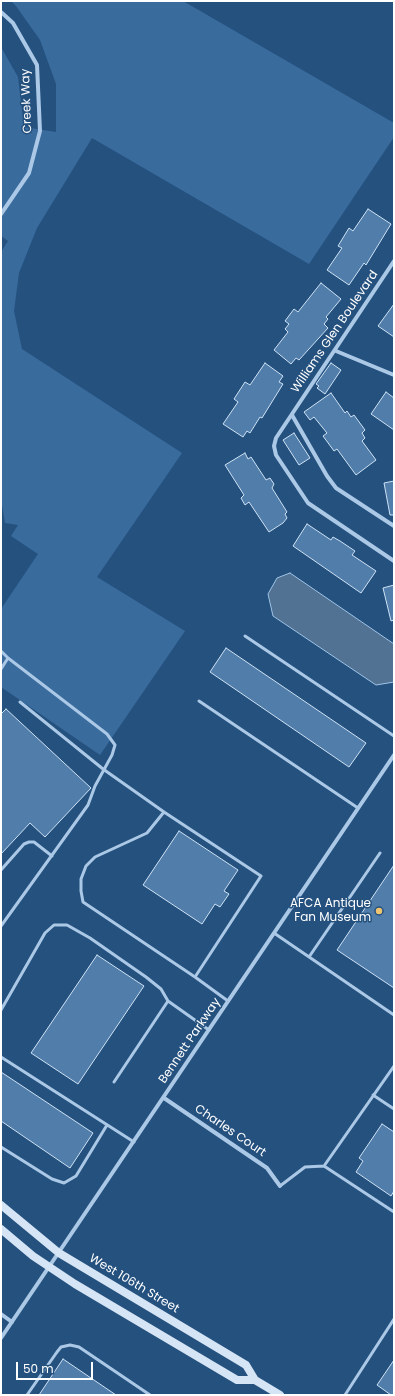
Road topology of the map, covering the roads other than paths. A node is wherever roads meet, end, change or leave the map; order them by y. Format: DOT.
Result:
graph roads {
  1 [pos="1,12"];
  2 [pos="1,214"];
  3 [pos="394,261"];
  4 [pos="336,351"];
  5 [pos="394,375"];
  6 [pos="292,415"];
  7 [pos="394,526"];
  8 [pos="394,561"];
  9 [pos="245,636"];
  10 [pos="1,651"];
  11 [pos="8,658"];
  12 [pos="1,669"];
  13 [pos="199,701"];
  14 [pos="20,702"];
  15 [pos="394,736"];
  16 [pos="394,755"];
  17 [pos="103,769"];
  18 [pos="358,808"];
  19 [pos="164,812"];
  20 [pos="380,853"];
  21 [pos="52,856"];
  22 [pos="1,870"];
  23 [pos="1,926"];
  24 [pos="274,933"];
  25 [pos="309,957"];
  26 [pos="195,977"];
  27 [pos="168,1001"];
  28 [pos="228,1002"];
  29 [pos="1,1010"];
  30 [pos="394,1016"];
  31 [pos="209,1030"];
  32 [pos="1,1056"];
  33 [pos="394,1066"];
  34 [pos="114,1082"];
  35 [pos="373,1094"];
  36 [pos="164,1098"];
  37 [pos="394,1108"];
  38 [pos="107,1125"];
  39 [pos="134,1142"];
  40 [pos="1,1147"];
  41 [pos="324,1166"];
  42 [pos="280,1186"];
  43 [pos="1,1205"];
  44 [pos="394,1212"];
  45 [pos="1,1229"];
  46 [pos="59,1253"];
  47 [pos="49,1267"];
  48 [pos="1,1314"];
  49 [pos="394,1319"];
  50 [pos="12,1322"];
  51 [pos="1,1338"];
  52 [pos="255,1380"];
  53 [pos="28,1395"];
  54 [pos="150,1395"];
  55 [pos="280,1395"];
  56 [pos="345,1395"];
  1 -- 2 [label="street, Creek Way"];
  3 -- 4 [label="street, Williams Glen Boulevard"];
  4 -- 5 [label="street"];
  4 -- 6 [label="street, Williams Glen Boulevard"];
  6 -- 7 [label="street"];
  6 -- 8 [label="street, Williams Glen Boulevard"];
  9 -- 15 [label="lane"];
  10 -- 11 [label="lane"];
  11 -- 12 [label="lane"];
  11 -- 17 [label="lane"];
  13 -- 18 [label="lane"];
  14 -- 17 [label="lane"];
  16 -- 18 [label="street, Bennett Parkway"];
  17 -- 19 [label="lane"];
  17 -- 21 [label="lane"];
  18 -- 24 [label="street, Bennett Parkway"];
  19 -- 26 [label="lane"];
  19 -- 26 [label="lane"];
  20 -- 25 [label="lane"];
  21 -- 22 [label="lane"];
  21 -- 23 [label="lane"];
  24 -- 25 [label="lane"];
  24 -- 28 [label="street, Bennett Parkway"];
  25 -- 30 [label="lane"];
  26 -- 28 [label="lane"];
  27 -- 29 [label="lane"];
  27 -- 31 [label="lane"];
  27 -- 34 [label="lane"];
  28 -- 31 [label="street, Bennett Parkway"];
  31 -- 36 [label="street, Bennett Parkway"];
  32 -- 38 [label="lane"];
  33 -- 35 [label="lane"];
  35 -- 37 [label="lane"];
  35 -- 41 [label="lane"];
  36 -- 39 [label="street, Bennett Parkway"];
  36 -- 42 [label="street, Charles Court"];
  38 -- 39 [label="lane"];
  38 -- 40 [label="lane"];
  39 -- 46 [label="street, Bennett Parkway"];
  41 -- 42 [label="lane"];
  41 -- 44 [label="lane"];
  43 -- 46 [label="street, West 106th Street"];
  45 -- 47 [label="street, West 106th Street"];
  46 -- 47 [label="street, Bennett Parkway"];
  46 -- 52 [label="street, West 106th Street"];
  47 -- 50 [label="street, Bennett Parkway"];
  47 -- 52 [label="street, West 106th Street"];
  48 -- 50 [label="street"];
  49 -- 56 [label="lane"];
  50 -- 51 [label="street, Bennett Parkway"];
  52 -- 55 [label="street, West 106th Street"];
  53 -- 54 [label="lane"];
}
